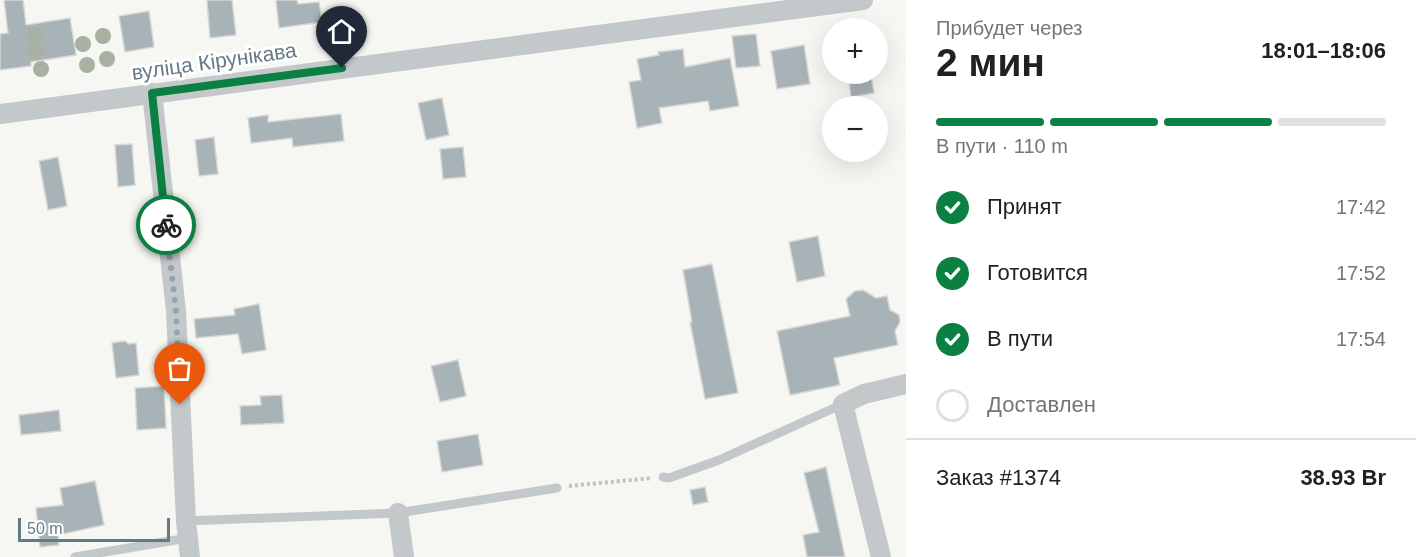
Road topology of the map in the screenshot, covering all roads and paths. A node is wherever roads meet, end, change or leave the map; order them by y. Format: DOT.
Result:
graph roads {
  1 [pos="863,0"];
  2 [pos="152,93"];
  3 [pos="0,114"];
  4 [pos="906,384"];
  5 [pos="843,404"];
  6 [pos="663,477"];
  7 [pos="557,488"];
  8 [pos="398,513"];
  9 [pos="188,539"];
  10 [pos="75,557"];
  11 [pos="404,557"];
  12 [pos="881,557"];
  1 -- 2 [label="street, вуліца Кірунікава"];
  2 -- 3 [label="street, вуліца Кірунікава"];
  2 -- 9 [label="street"];
  4 -- 5 [label="street"];
  5 -- 6 [label="lane"];
  5 -- 12 [label="street"];
  6 -- 7 [label="path"];
  7 -- 8 [label="lane"];
  8 -- 9 [label="lane"];
  8 -- 11 [label="street"];
  9 -- 10 [label="lane"];
}
